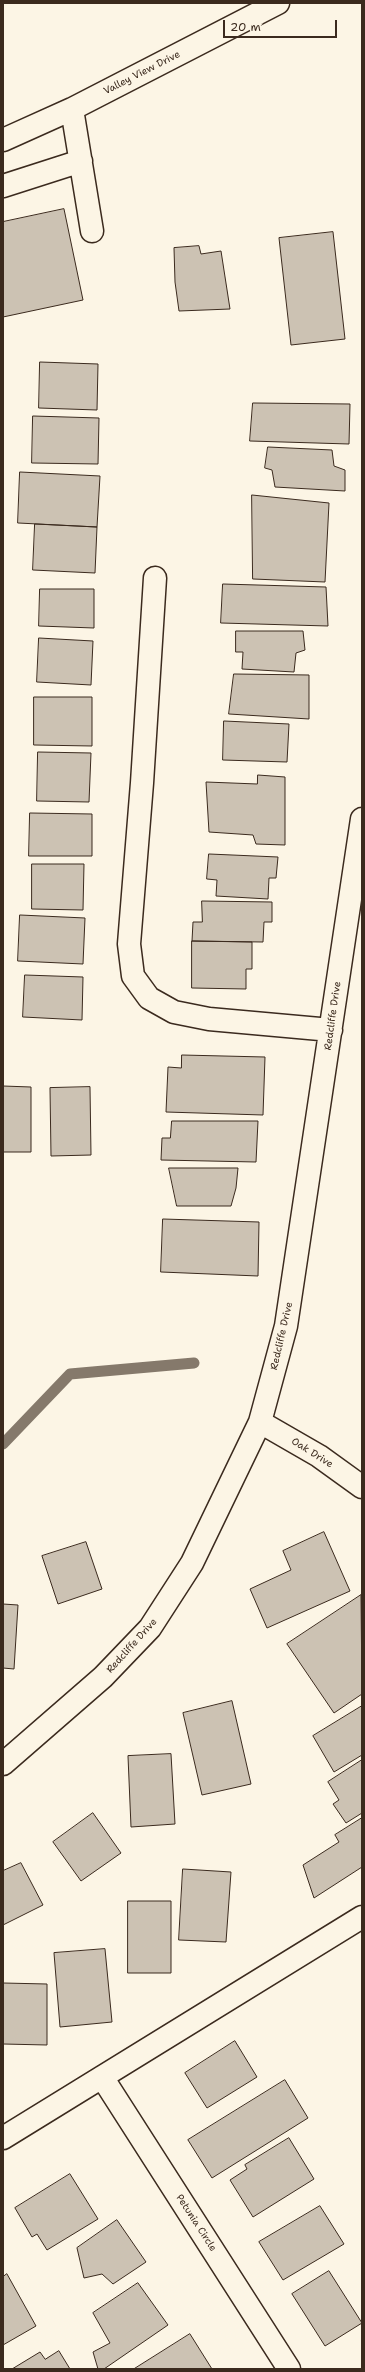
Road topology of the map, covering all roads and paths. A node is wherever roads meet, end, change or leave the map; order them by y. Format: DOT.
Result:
graph roads {
  1 [pos="278,3"];
  2 [pos="72,109"];
  3 [pos="3,140"];
  4 [pos="81,161"];
  5 [pos="3,186"];
  6 [pos="92,232"];
  7 [pos="155,578"];
  8 [pos="362,819"];
  9 [pos="332,1030"];
  10 [pos="260,1422"];
  11 [pos="362,1487"];
  12 [pos="3,1764"];
  13 [pos="362,1917"];
  14 [pos="102,2077"];
  15 [pos="3,2138"];
  16 [pos="289,2369"];
  1 -- 2 [label="street, Valley View Drive"];
  2 -- 3 [label="street, Valley View Drive"];
  2 -- 4 [label="street"];
  4 -- 5 [label="street"];
  4 -- 6 [label="street"];
  7 -- 9 [label="street"];
  8 -- 9 [label="street, Redcliffe Drive"];
  9 -- 10 [label="street, Redcliffe Drive"];
  10 -- 11 [label="street, Oak Drive"];
  10 -- 12 [label="street, Redcliffe Drive"];
  13 -- 14 [label="street"];
  14 -- 15 [label="street"];
  14 -- 16 [label="street, Petunia Circle"];
}
